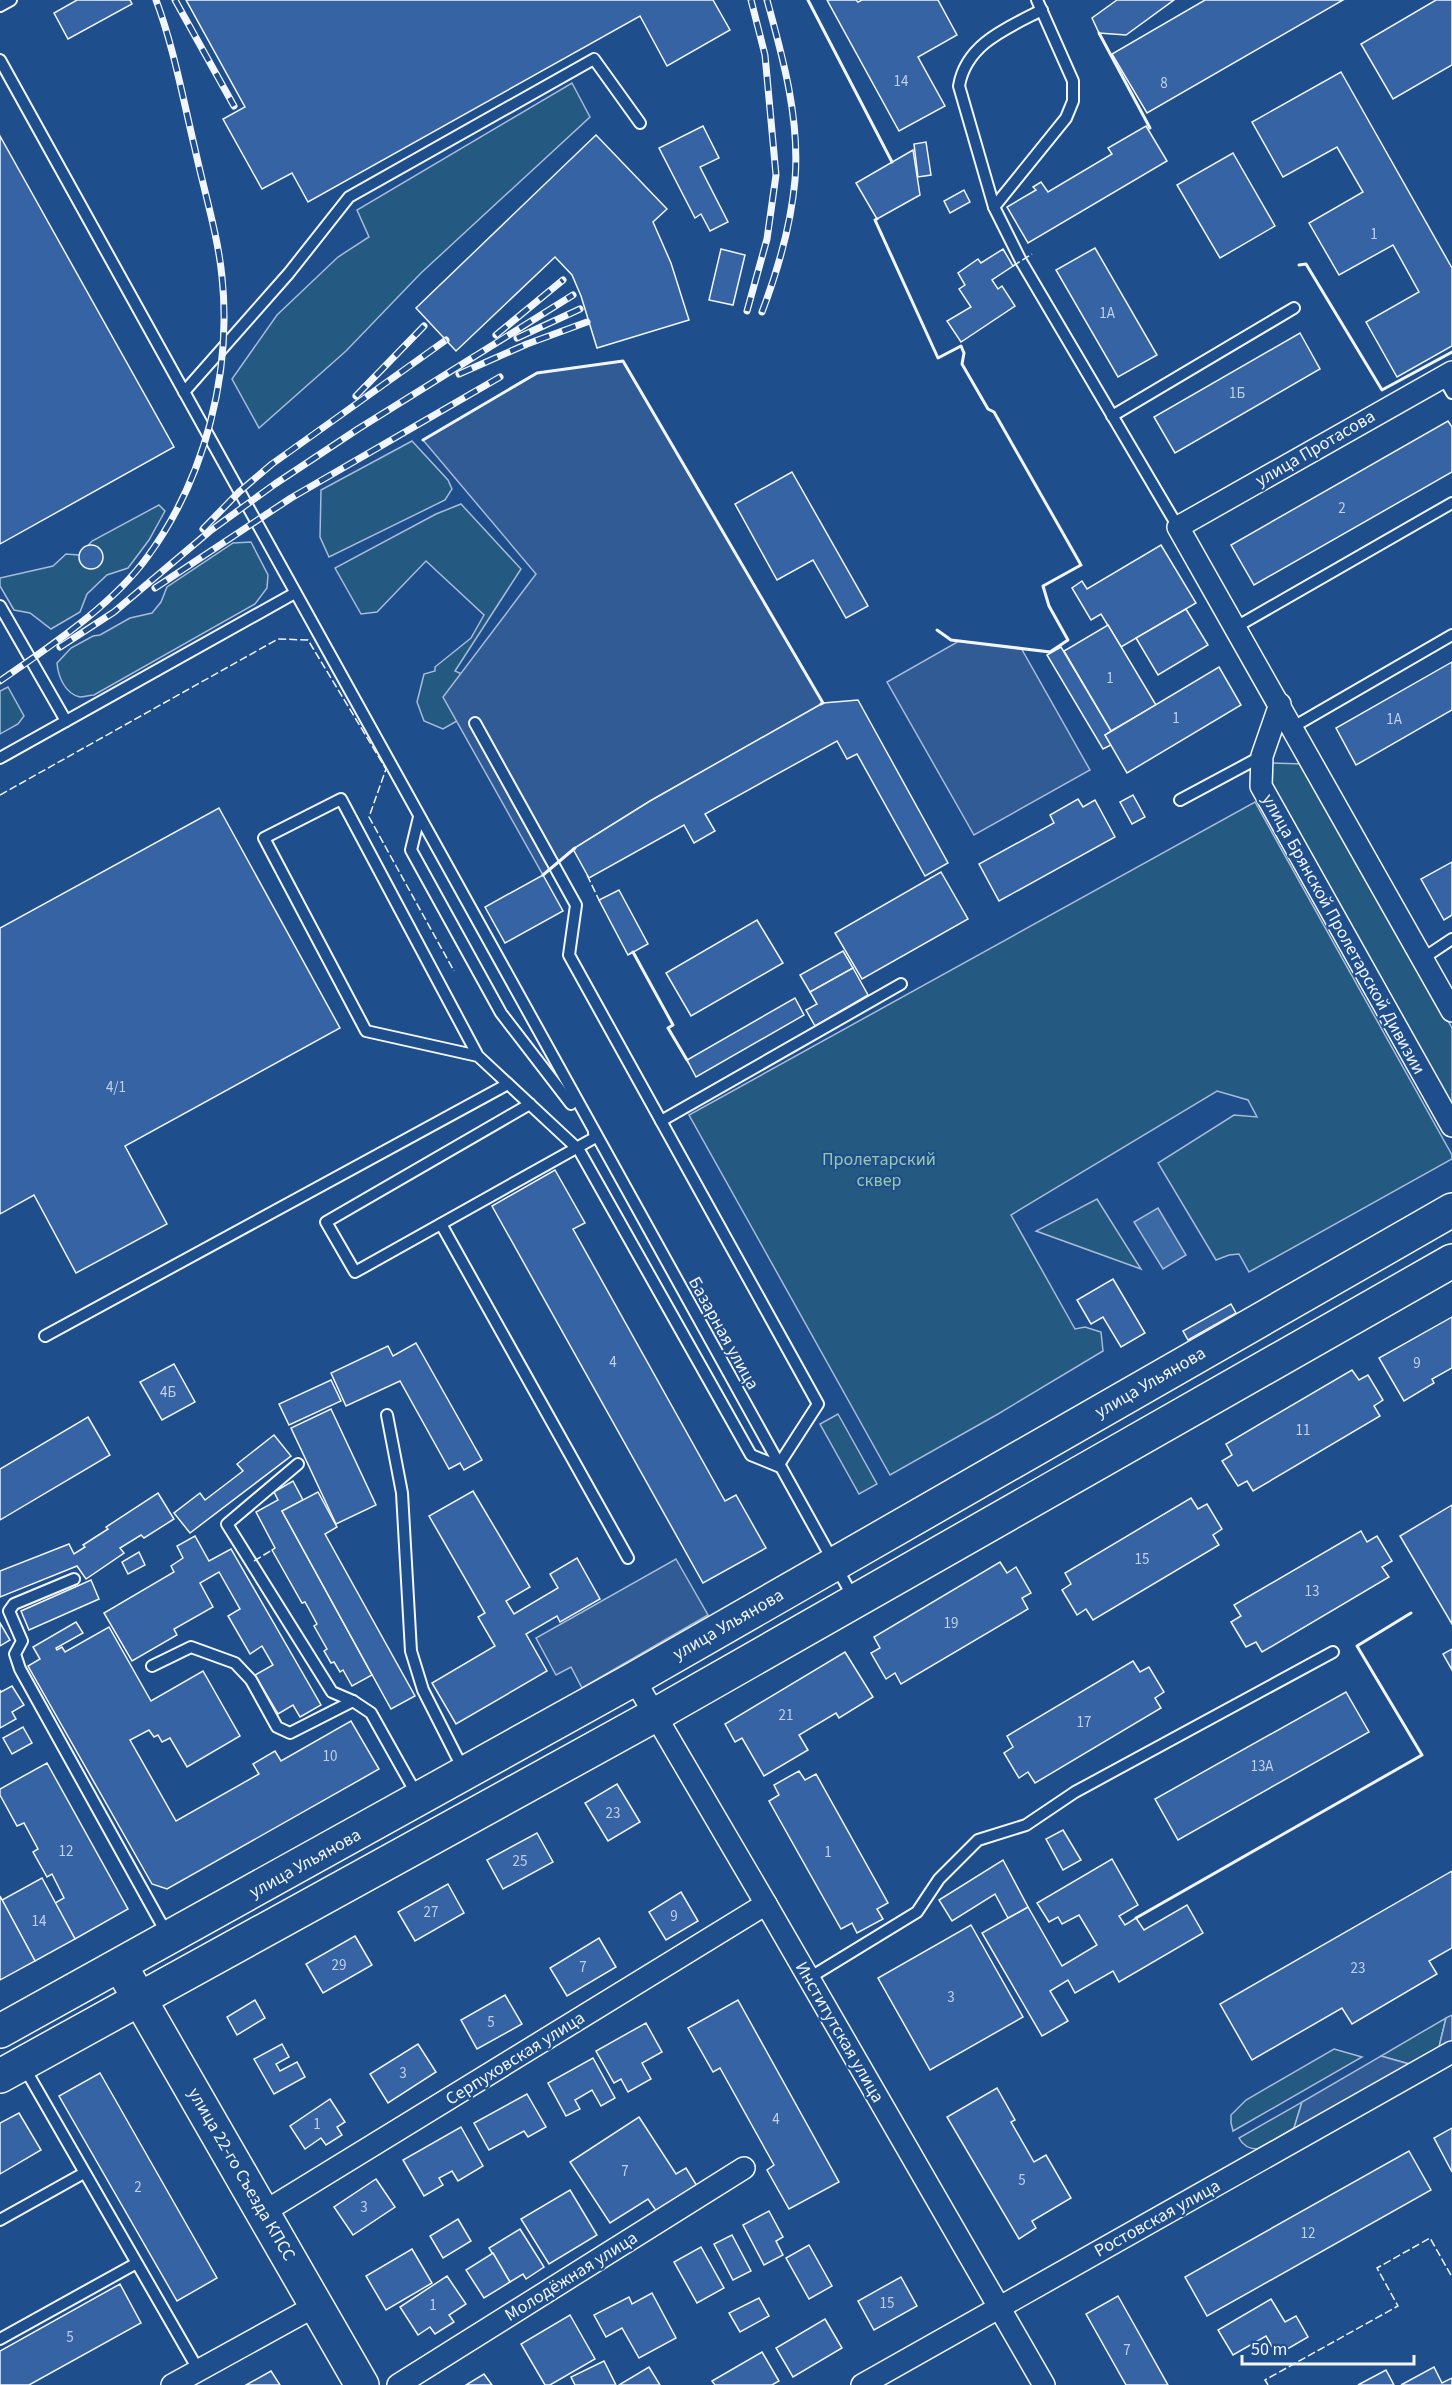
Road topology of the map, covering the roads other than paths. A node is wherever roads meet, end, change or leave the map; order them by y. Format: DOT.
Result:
graph roads {
  1 [pos="10,0"];
  2 [pos="1039,5"];
  3 [pos="0,6"];
  4 [pos="0,60"];
  5 [pos="640,123"];
  6 [pos="994,207"];
  7 [pos="1294,308"];
  8 [pos="1449,380"];
  9 [pos="184,392"];
  10 [pos="1113,416"];
  11 [pos="1452,503"];
  12 [pos="1178,527"];
  13 [pos="295,593"];
  14 [pos="0,606"];
  15 [pos="1236,627"];
  16 [pos="1452,635"];
  17 [pos="1280,704"];
  18 [pos="66,721"];
  19 [pos="475,723"];
  20 [pos="1293,727"];
  21 [pos="1262,756"];
  22 [pos="0,758"];
  23 [pos="1180,800"];
  24 [pos="419,817"];
  25 [pos="1452,939"];
  26 [pos="1422,959"];
  27 [pos="901,984"];
  28 [pos="1452,1011"];
  29 [pos="478,1056"];
  30 [pos="508,1084"];
  31 [pos="530,1104"];
  32 [pos="661,1121"];
  33 [pos="1452,1126"];
  34 [pos="596,1137"];
  35 [pos="576,1148"];
  36 [pos="1452,1210"];
  37 [pos="441,1224"];
  38 [pos="1452,1261"];
  39 [pos="45,1336"];
  40 [pos="387,1415"];
  41 [pos="298,1464"];
  42 [pos="778,1466"];
  43 [pos="628,1558"];
  44 [pos="834,1563"];
  45 [pos="74,1578"];
  46 [pos="855,1601"];
  47 [pos="1333,1652"];
  48 [pos="152,1666"];
  49 [pos="634,1679"];
  50 [pos="353,1701"];
  51 [pos="655,1715"];
  52 [pos="465,1773"];
  53 [pos="419,1799"];
  54 [pos="766,1904"];
  55 [pos="169,1937"];
  56 [pos="119,1965"];
  57 [pos="809,1978"];
  58 [pos="140,1999"];
  59 [pos="0,2031"];
  60 [pos="1452,2052"];
  61 [pos="11,2070"];
  62 [pos="744,2168"];
  63 [pos="84,2173"];
  64 [pos="264,2212"];
  65 [pos="0,2220"];
  66 [pos="135,2264"];
  67 [pos="317,2305"];
  68 [pos="999,2307"];
  69 [pos="0,2339"];
  70 [pos="199,2371"];
  71 [pos="172,2385"];
  72 [pos="362,2385"];
  73 [pos="398,2385"];
  74 [pos="862,2385"];
  75 [pos="1044,2385"];
  1 -- 3 [label="lane"];
  2 -- 6 [label="lane"];
  2 -- 6 [label="lane"];
  4 -- 9 [label="lane, Базарная улица"];
  5 -- 9 [label="lane"];
  6 -- 10 [label="lane"];
  7 -- 10 [label="lane"];
  8 -- 12 [label="street, улица Протасова"];
  9 -- 13 [label="lane, Базарная улица"];
  10 -- 12 [label="lane"];
  11 -- 15 [label="lane"];
  12 -- 15 [label="street"];
  13 -- 18 [label="lane"];
  13 -- 24 [label="lane, Базарная улица"];
  14 -- 18 [label="lane"];
  15 -- 17 [label="street"];
  16 -- 20 [label="lane"];
  17 -- 20 [label="street"];
  17 -- 21 [label="street, улица Брянской Пролетарской Дивизии"];
  18 -- 22 [label="lane"];
  19 -- 32 [label="lane"];
  20 -- 26 [label="street"];
  21 -- 23 [label="lane"];
  21 -- 33 [label="street, улица Брянской Пролетарской Дивизии"];
  24 -- 34 [label="lane, Базарная улица"];
  24 -- 34 [label="lane"];
  25 -- 26 [label="lane"];
  26 -- 28 [label="street"];
  27 -- 32 [label="lane"];
  29 -- 29 [label="lane"];
  29 -- 30 [label="lane"];
  30 -- 31 [label="lane"];
  30 -- 39 [label="lane"];
  31 -- 35 [label="lane"];
  31 -- 37 [label="lane"];
  32 -- 42 [label="lane"];
  34 -- 35 [label="lane"];
  34 -- 42 [label="lane, Базарная улица"];
  35 -- 37 [label="lane"];
  35 -- 42 [label="lane"];
  36 -- 44 [label="main road, улица Ульянова"];
  37 -- 43 [label="lane"];
  38 -- 46 [label="main road"];
  40 -- 52 [label="lane"];
  41 -- 50 [label="lane"];
  42 -- 44 [label="lane, Базарная улица"];
  44 -- 46 [label="lane, Базарная улица"];
  44 -- 49 [label="main road, улица Ульянова"];
  45 -- 55 [label="lane"];
  46 -- 51 [label="main road"];
  47 -- 57 [label="lane"];
  48 -- 50 [label="lane"];
  49 -- 51 [label="street, Институтская улица"];
  49 -- 52 [label="main road, улица Ульянова"];
  50 -- 53 [label="lane"];
  51 -- 54 [label="street, Институтская улица"];
  51 -- 58 [label="main road"];
  52 -- 53 [label="main road, улица Ульянова"];
  53 -- 55 [label="main road, улица Ульянова"];
  54 -- 57 [label="street, Институтская улица"];
  54 -- 64 [label="street, Серпуховская улица"];
  55 -- 56 [label="main road, улица Ульянова"];
  56 -- 58 [label="main road, улица 22-го Съезда КПСС"];
  56 -- 59 [label="main road, улица Ульянова"];
  57 -- 68 [label="street, Институтская улица"];
  58 -- 61 [label="main road"];
  58 -- 64 [label="main road, улица 22-го Съезда КПСС"];
  60 -- 68 [label="street, Ростовская улица"];
  61 -- 63 [label="lane"];
  62 -- 73 [label="street, Молодёжная улица"];
  63 -- 65 [label="lane"];
  63 -- 66 [label="lane"];
  64 -- 67 [label="main road, улица 22-го Съезда КПСС"];
  66 -- 69 [label="lane"];
  66 -- 70 [label="lane"];
  67 -- 70 [label="street"];
  67 -- 72 [label="main road, улица 22-го Съезда КПСС"];
  68 -- 74 [label="street, Ростовская улица"];
  68 -- 75 [label="street, Институтская улица"];
  70 -- 71 [label="street"];
}
